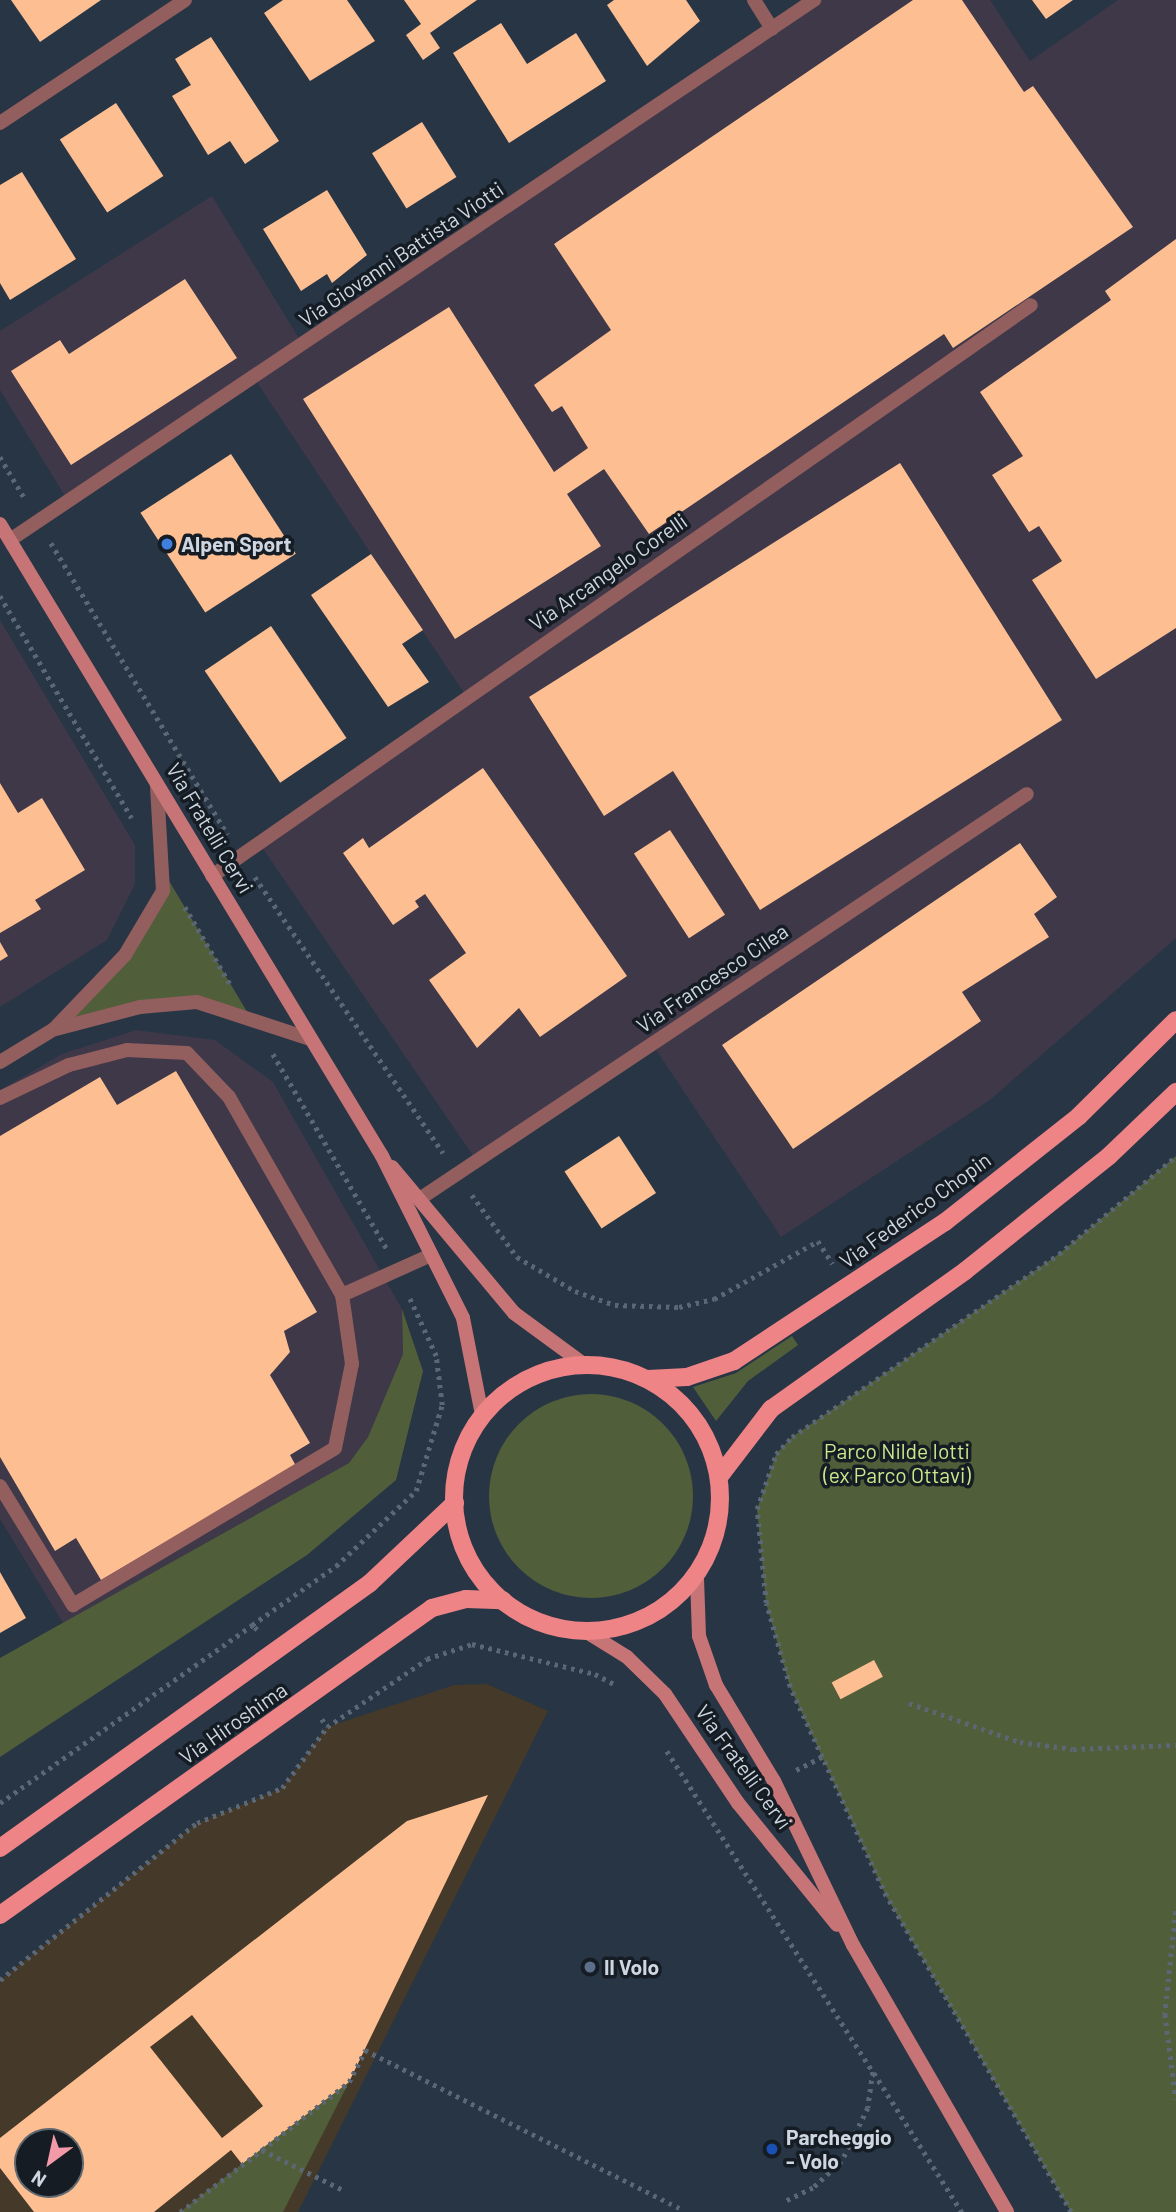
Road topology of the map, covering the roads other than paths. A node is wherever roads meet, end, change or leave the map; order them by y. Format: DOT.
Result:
graph roads {
  1 [pos="185,0"];
  2 [pos="754,0"];
  3 [pos="814,0"];
  4 [pos="772,29"];
  5 [pos="0,123"];
  6 [pos="1031,305"];
  7 [pos="0,524"];
  8 [pos="10,540"];
  9 [pos="157,786"];
  10 [pos="1027,794"];
  11 [pos="212,876"];
  12 [pos="1176,1020"];
  13 [pos="54,1029"];
  14 [pos="307,1038"];
  15 [pos="0,1062"];
  16 [pos="1176,1092"];
  17 [pos="0,1098"];
  18 [pos="382,1156"];
  19 [pos="421,1198"];
  20 [pos="431,1255"];
  21 [pos="342,1295"];
  22 [pos="582,1363"];
  23 [pos="648,1379"];
  24 [pos="482,1415"];
  25 [pos="719,1477"];
  26 [pos="0,1486"];
  27 [pos="455,1503"];
  28 [pos="697,1578"];
  29 [pos="503,1600"];
  30 [pos="585,1631"];
  31 [pos="0,1848"];
  32 [pos="0,1915"];
  33 [pos="853,1945"];
  34 [pos="1007,2212"];
  1 -- 5 [label="street"];
  2 -- 4 [label="street"];
  3 -- 4 [label="street, Via Giovanni Battista Viotti"];
  4 -- 8 [label="street, Via Giovanni Battista Viotti"];
  6 -- 11 [label="street, Via Arcangelo Corelli"];
  7 -- 8 [label="main road, Via Fratelli Cervi"];
  8 -- 9 [label="main road, Via Fratelli Cervi"];
  9 -- 11 [label="main road, Via Fratelli Cervi"];
  9 -- 13 [label="street"];
  10 -- 19 [label="street, Via Francesco Cilea"];
  11 -- 14 [label="main road, Via Fratelli Cervi"];
  12 -- 23 [label="main road, Via Federico Chopin"];
  13 -- 14 [label="street"];
  13 -- 15 [label="street"];
  14 -- 18 [label="main road, Via Fratelli Cervi"];
  16 -- 25 [label="main road"];
  17 -- 21 [label="street"];
  18 -- 19 [label="main road, Via Fratelli Cervi"];
  18 -- 20 [label="main road, Via Fratelli Cervi"];
  19 -- 22 [label="main road, Via Fratelli Cervi"];
  20 -- 21 [label="street"];
  20 -- 24 [label="main road, Via Fratelli Cervi"];
  21 -- 26 [label="street"];
  22 -- 23 [label="main road, Via Fratelli Cervi"];
  22 -- 24 [label="main road, Via Fratelli Cervi"];
  23 -- 25 [label="main road, Via Fratelli Cervi"];
  24 -- 27 [label="main road, Via Fratelli Cervi"];
  25 -- 28 [label="main road, Via Fratelli Cervi"];
  27 -- 29 [label="main road, Via Fratelli Cervi"];
  27 -- 31 [label="main road, Via Hiroshima"];
  28 -- 30 [label="main road, Via Fratelli Cervi"];
  28 -- 33 [label="main road, Via Fratelli Cervi"];
  29 -- 30 [label="main road, Via Fratelli Cervi"];
  29 -- 32 [label="main road, Via Hiroshima"];
  30 -- 33 [label="main road, Via Fratelli Cervi"];
  33 -- 34 [label="main road, Via Fratelli Cervi"];
}
